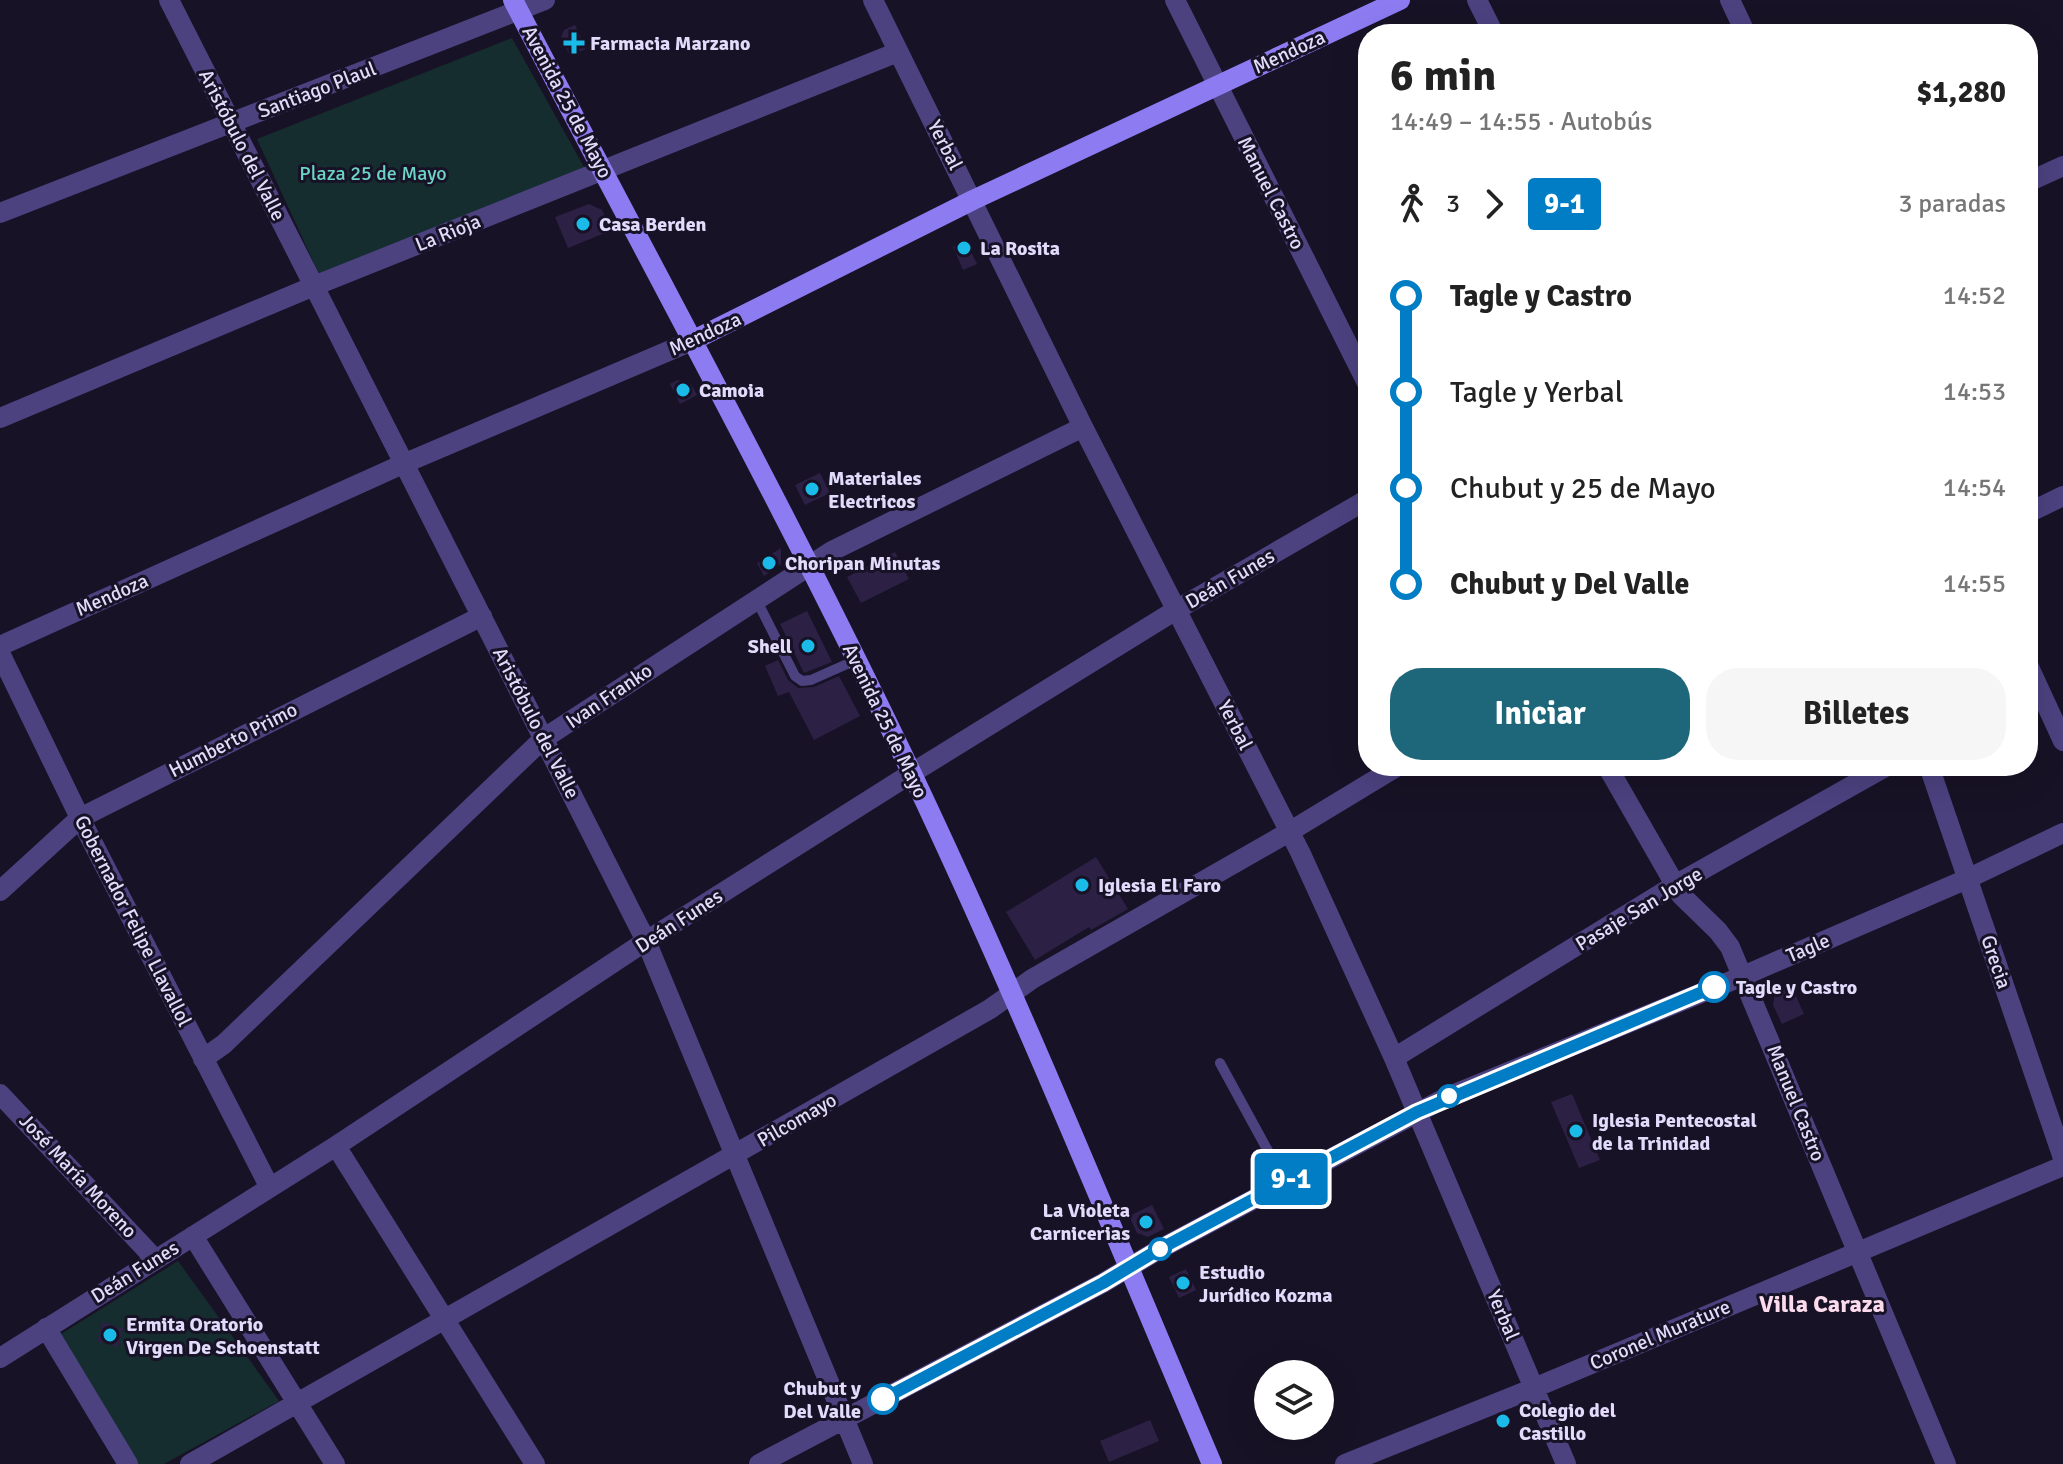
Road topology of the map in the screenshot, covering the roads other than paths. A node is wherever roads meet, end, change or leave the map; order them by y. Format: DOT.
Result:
graph roads {
  1 [pos="169,0"];
  2 [pos="545,0"];
  3 [pos="873,0"];
  4 [pos="1175,0"];
  5 [pos="1400,0"];
  6 [pos="1477,0"];
  7 [pos="1730,0"];
  8 [pos="1738,0"];
  9 [pos="515,5"];
  10 [pos="1489,24"];
  11 [pos="1740,24"];
  12 [pos="1742,24"];
  13 [pos="898,52"];
  14 [pos="1217,86"];
  15 [pos="231,124"];
  16 [pos="2063,166"];
  17 [pos="604,171"];
  18 [pos="2038,177"];
  19 [pos="973,200"];
  20 [pos="0,213"];
  21 [pos="314,286"];
  22 [pos="692,341"];
  23 [pos="1358,365"];
  24 [pos="0,418"];
  25 [pos="1083,427"];
  26 [pos="403,464"];
  27 [pos="2063,496"];
  28 [pos="1358,505"];
  29 [pos="2038,508"];
  30 [pos="808,565"];
  31 [pos="756,599"];
  32 [pos="1176,610"];
  33 [pos="482,616"];
  34 [pos="0,646"];
  35 [pos="0,653"];
  36 [pos="856,660"];
  37 [pos="2038,687"];
  38 [pos="543,739"];
  39 [pos="2063,741"];
  40 [pos="912,773"];
  41 [pos="1381,776"];
  42 [pos="1613,776"];
  43 [pos="1869,776"];
  44 [pos="1932,776"];
  45 [pos="80,818"];
  46 [pos="1289,832"];
  47 [pos="2063,833"];
  48 [pos="1967,879"];
  49 [pos="1675,885"];
  50 [pos="0,891"];
  51 [pos="646,941"];
  52 [pos="1743,976"];
  53 [pos="1013,993"];
  54 [pos="1394,1058"];
  55 [pos="203,1059"];
  56 [pos="1220,1063"];
  57 [pos="0,1094"];
  58 [pos="1417,1112"];
  59 [pos="336,1146"];
  60 [pos="735,1155"];
  61 [pos="2063,1158"];
  62 [pos="2063,1166"];
  63 [pos="1285,1182"];
  64 [pos="269,1186"];
  65 [pos="193,1236"];
  66 [pos="1857,1253"];
  67 [pos="155,1259"];
  68 [pos="1129,1268"];
  69 [pos="445,1318"];
  70 [pos="46,1328"];
  71 [pos="4,1349"];
  72 [pos="1534,1388"];
  73 [pos="297,1402"];
  74 [pos="845,1419"];
  75 [pos="128,1464"];
  76 [pos="190,1464"];
  77 [pos="335,1464"];
  78 [pos="535,1464"];
  79 [pos="759,1464"];
  80 [pos="863,1464"];
  81 [pos="1212,1464"];
  82 [pos="1345,1464"];
  83 [pos="1566,1464"];
  84 [pos="1946,1464"];
  1 -- 15 [label="street, Aristóbulo del Valle"];
  2 -- 9 [label="street, Santiago Plaul"];
  3 -- 13 [label="street, Yerbal"];
  4 -- 14 [label="street, Manuel Castro"];
  5 -- 14 [label="main road, Mendoza"];
  6 -- 10 [label="street"];
  7 -- 11 [label="street"];
  8 -- 12 [label="street"];
  9 -- 15 [label="street, Santiago Plaul"];
  9 -- 17 [label="main road, Avenida 25 de Mayo"];
  13 -- 17 [label="street, La Rioja"];
  13 -- 19 [label="street, Yerbal"];
  14 -- 19 [label="main road, Mendoza"];
  14 -- 23 [label="street, Manuel Castro"];
  15 -- 20 [label="street, Santiago Plaul"];
  15 -- 21 [label="street, Aristóbulo del Valle"];
  16 -- 18 [label="street"];
  17 -- 21 [label="street, La Rioja"];
  17 -- 22 [label="main road, Avenida 25 de Mayo"];
  19 -- 22 [label="main road, Mendoza"];
  19 -- 25 [label="street, Yerbal"];
  21 -- 24 [label="street, La Rioja"];
  21 -- 26 [label="street, Aristóbulo del Valle"];
  22 -- 26 [label="street, Mendoza"];
  22 -- 30 [label="main road, Avenida 25 de Mayo"];
  25 -- 30 [label="street, Ivan Franko"];
  25 -- 32 [label="street, Yerbal"];
  26 -- 33 [label="street, Aristóbulo del Valle"];
  26 -- 34 [label="street, Mendoza"];
  27 -- 29 [label="street"];
  28 -- 32 [label="street, Deán Funes"];
  30 -- 31 [label="street, Ivan Franko"];
  30 -- 36 [label="main road, Avenida 25 de Mayo"];
  31 -- 36 [label="lane"];
  31 -- 38 [label="street, Ivan Franko"];
  32 -- 40 [label="street, Deán Funes"];
  32 -- 46 [label="street, Yerbal"];
  33 -- 38 [label="street, Aristóbulo del Valle"];
  33 -- 45 [label="street, Humberto Primo"];
  35 -- 45 [label="street, Gobernador Felipe Llavallol"];
  36 -- 40 [label="main road, Avenida 25 de Mayo"];
  37 -- 39 [label="street"];
  38 -- 51 [label="street, Aristóbulo del Valle"];
  38 -- 55 [label="street, Ivan Franko"];
  40 -- 51 [label="street, Deán Funes"];
  40 -- 53 [label="main road, Avenida 25 de Mayo"];
  41 -- 46 [label="street, Pilcomayo"];
  42 -- 49 [label="street, Manuel Castro"];
  43 -- 49 [label="street, Pasaje San Jorge"];
  44 -- 48 [label="street, Grecia"];
  45 -- 50 [label="street, Humberto Primo"];
  45 -- 55 [label="street, Gobernador Felipe Llavallol"];
  46 -- 53 [label="street, Pilcomayo"];
  46 -- 54 [label="street, Yerbal"];
  47 -- 48 [label="street, Tagle"];
  48 -- 52 [label="street, Tagle"];
  48 -- 61 [label="street, Grecia"];
  49 -- 52 [label="street, Manuel Castro"];
  49 -- 54 [label="street, Pasaje San Jorge"];
  51 -- 59 [label="street, Deán Funes"];
  51 -- 60 [label="street, Aristóbulo del Valle"];
  52 -- 58 [label="street, Tagle"];
  52 -- 66 [label="street, Manuel Castro"];
  53 -- 60 [label="street, Pilcomayo"];
  53 -- 68 [label="main road, Avenida 25 de Mayo"];
  54 -- 58 [label="street, Yerbal"];
  55 -- 64 [label="street, Gobernador Felipe Llavallol"];
  56 -- 63 [label="lane"];
  57 -- 67 [label="street, José María Moreno"];
  58 -- 63 [label="street, Tagle"];
  58 -- 72 [label="street, Yerbal"];
  59 -- 64 [label="street, Deán Funes"];
  59 -- 69 [label="street"];
  60 -- 69 [label="street, Pilcomayo"];
  60 -- 74 [label="street, Aristóbulo del Valle"];
  62 -- 66 [label="street, Coronel Murature"];
  63 -- 68 [label="street, Tagle"];
  64 -- 65 [label="street, Deán Funes"];
  65 -- 67 [label="street, Deán Funes"];
  65 -- 73 [label="street"];
  66 -- 72 [label="street, Coronel Murature"];
  66 -- 84 [label="street, Manuel Castro"];
  67 -- 70 [label="street, Deán Funes"];
  68 -- 74 [label="street, Tagle"];
  68 -- 81 [label="main road, Avenida 25 de Mayo"];
  69 -- 73 [label="street, Pilcomayo"];
  69 -- 78 [label="street"];
  70 -- 71 [label="street, Deán Funes"];
  70 -- 75 [label="street"];
  72 -- 82 [label="street, Coronel Murature"];
  72 -- 83 [label="street, Yerbal"];
  73 -- 76 [label="street, Pilcomayo"];
  73 -- 77 [label="street"];
  74 -- 79 [label="street, Tagle"];
  74 -- 80 [label="street, Aristóbulo del Valle"];
}
